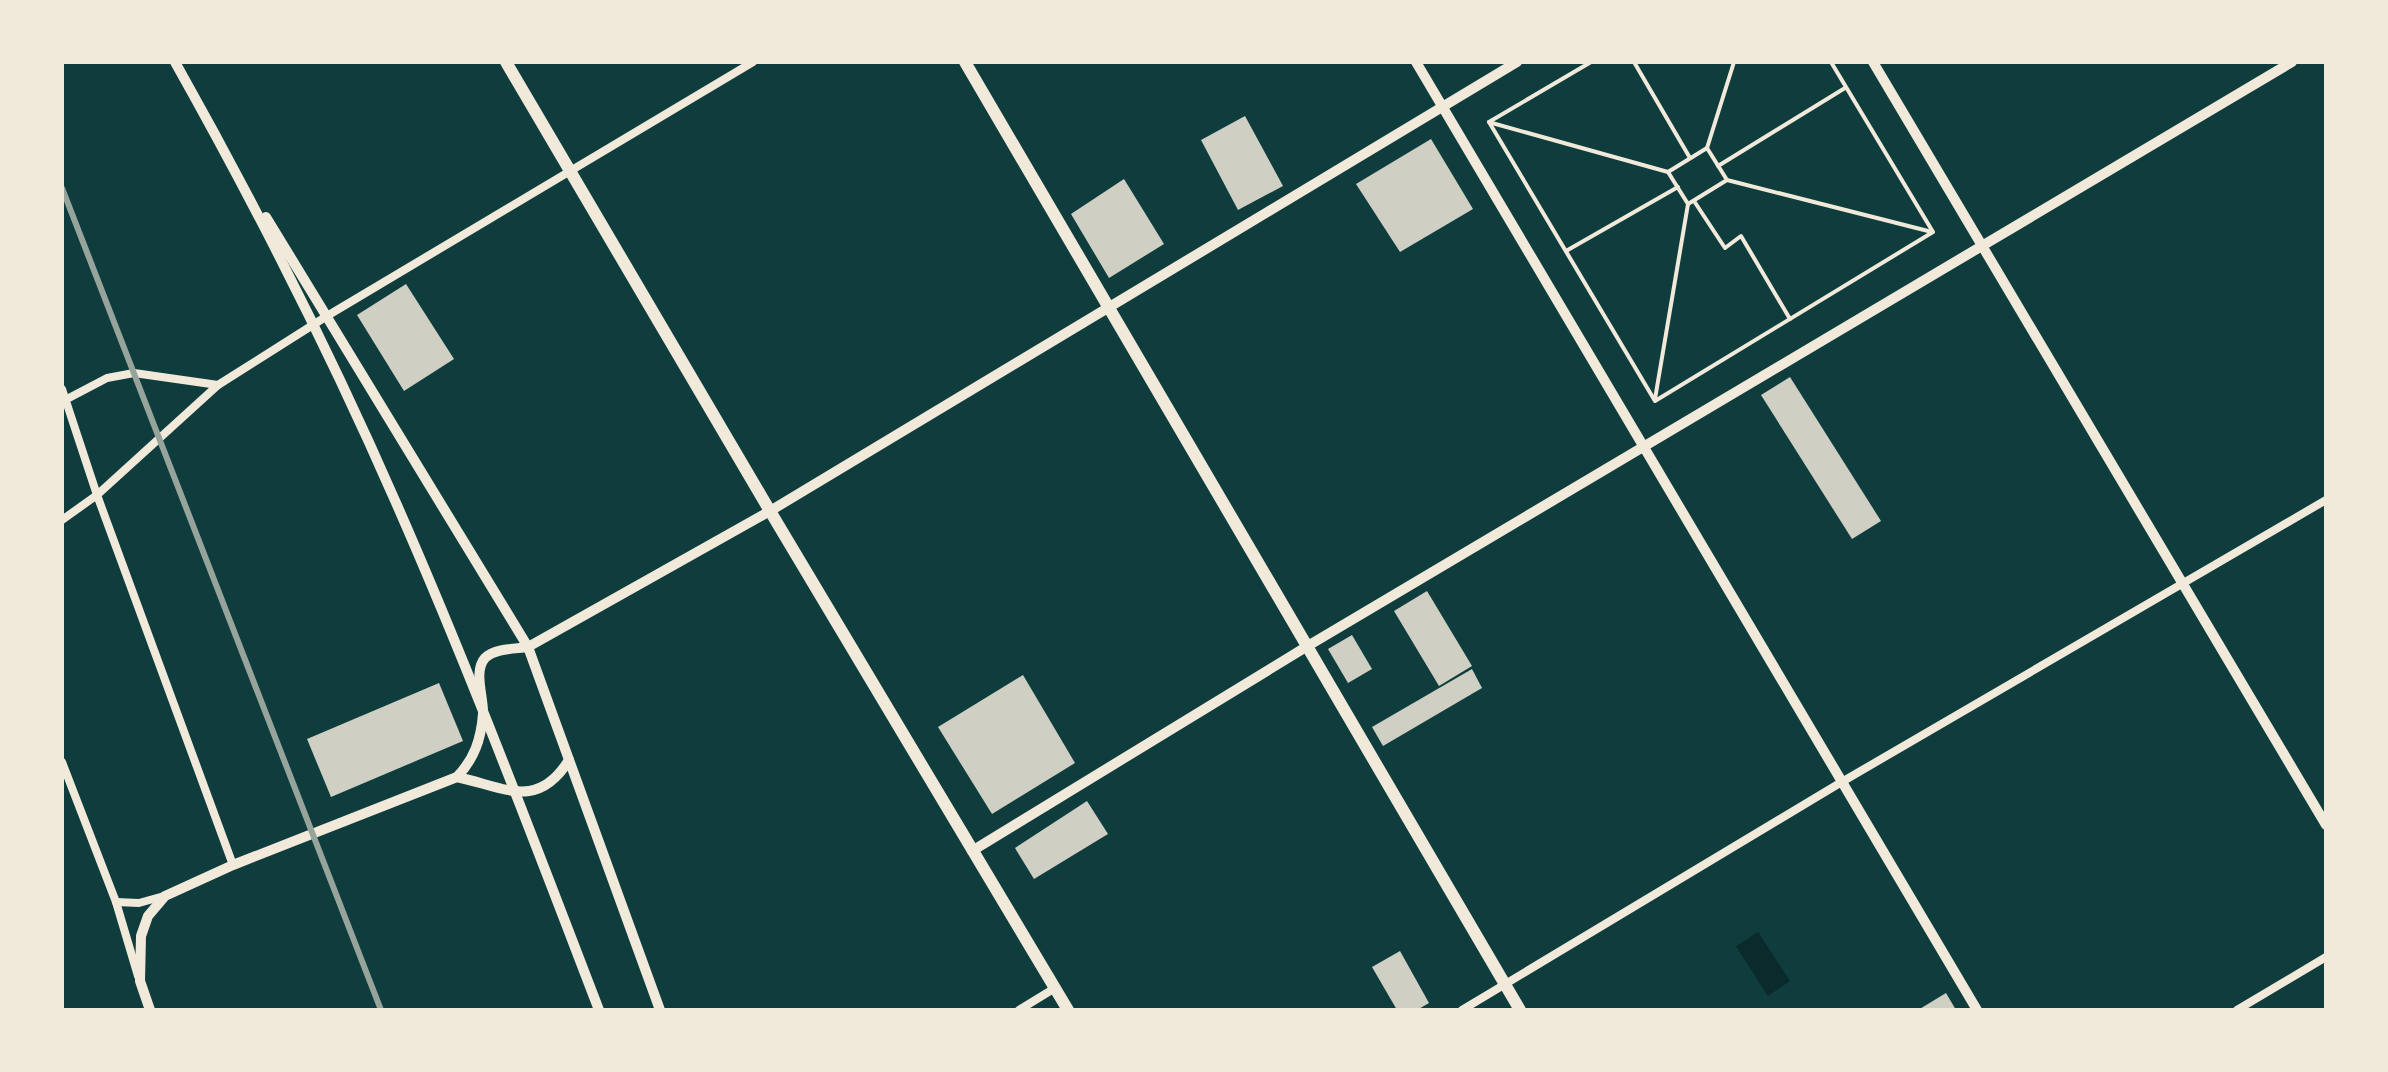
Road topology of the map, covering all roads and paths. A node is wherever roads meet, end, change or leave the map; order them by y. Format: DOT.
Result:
graph roads {
  1 [pos="175,62"];
  2 [pos="506,62"];
  3 [pos="753,62"];
  4 [pos="965,62"];
  5 [pos="1416,62"];
  6 [pos="1517,62"];
  7 [pos="1591,62"];
  8 [pos="1634,62"];
  9 [pos="1734,62"];
  10 [pos="1831,62"];
  11 [pos="1873,62"];
  12 [pos="2292,62"];
  13 [pos="1846,87"];
  14 [pos="1442,106"];
  15 [pos="1489,122"];
  16 [pos="1707,148"];
  17 [pos="1690,158"];
  18 [pos="1718,166"];
  19 [pos="571,172"];
  20 [pos="1668,172"];
  21 [pos="1727,180"];
  22 [pos="245,186"];
  23 [pos="1678,187"];
  24 [pos="1694,201"];
  25 [pos="1688,204"];
  26 [pos="1933,232"];
  27 [pos="1982,245"];
  28 [pos="1566,251"];
  29 [pos="1107,307"];
  30 [pos="327,316"];
  31 [pos="1790,319"];
  32 [pos="313,325"];
  33 [pos="218,385"];
  34 [pos="62,389"];
  35 [pos="67,399"];
  36 [pos="1655,401"];
  37 [pos="1643,447"];
  38 [pos="97,495"];
  39 [pos="2326,500"];
  40 [pos="770,511"];
  41 [pos="62,520"];
  42 [pos="2183,585"];
  43 [pos="528,647"];
  44 [pos="1306,647"];
  45 [pos="483,712"];
  46 [pos="569,760"];
  47 [pos="62,762"];
  48 [pos="457,777"];
  49 [pos="1840,783"];
  50 [pos="516,792"];
  51 [pos="2326,825"];
  52 [pos="972,851"];
  53 [pos="233,865"];
  54 [pos="165,896"];
  55 [pos="116,902"];
  56 [pos="2326,957"];
  57 [pos="140,981"];
  58 [pos="1504,984"];
  59 [pos="1055,988"];
  60 [pos="150,1010"];
  61 [pos="599,1010"];
  62 [pos="660,1010"];
  63 [pos="1019,1010"];
  64 [pos="1068,1010"];
  65 [pos="1462,1010"];
  66 [pos="1520,1010"];
  67 [pos="1977,1010"];
  68 [pos="2237,1010"];
  1 -- 22 [label="street"];
  2 -- 19 [label="main road"];
  3 -- 19 [label="street"];
  4 -- 29 [label="main road"];
  5 -- 14 [label="street"];
  6 -- 14 [label="street"];
  7 -- 15 [label="path"];
  8 -- 17 [label="path"];
  9 -- 16 [label="path"];
  10 -- 13 [label="path"];
  11 -- 27 [label="street"];
  12 -- 27 [label="street"];
  13 -- 18 [label="path"];
  13 -- 26 [label="path"];
  14 -- 29 [label="street"];
  14 -- 37 [label="street"];
  15 -- 20 [label="path"];
  15 -- 28 [label="path"];
  16 -- 17 [label="path"];
  16 -- 18 [label="path"];
  17 -- 20 [label="path"];
  18 -- 21 [label="path"];
  19 -- 30 [label="street"];
  19 -- 40 [label="main road"];
  20 -- 23 [label="path"];
  21 -- 24 [label="path"];
  21 -- 26 [label="path"];
  22 -- 30 [label="street"];
  22 -- 32 [label="street"];
  23 -- 25 [label="path"];
  23 -- 28 [label="path"];
  24 -- 25 [label="path"];
  24 -- 31 [label="path"];
  25 -- 36 [label="path"];
  26 -- 31 [label="path"];
  27 -- 37 [label="street"];
  27 -- 42 [label="street"];
  28 -- 36 [label="path"];
  29 -- 40 [label="street"];
  29 -- 44 [label="main road"];
  30 -- 32 [label="street"];
  30 -- 43 [label="street"];
  31 -- 36 [label="path"];
  32 -- 33 [label="street"];
  32 -- 45 [label="street"];
  33 -- 35 [label="street"];
  33 -- 38 [label="street"];
  34 -- 35 [label="street"];
  35 -- 38 [label="street"];
  37 -- 44 [label="street"];
  37 -- 49 [label="street"];
  38 -- 41 [label="street"];
  38 -- 53 [label="street"];
  39 -- 42 [label="street"];
  40 -- 43 [label="street"];
  40 -- 52 [label="main road"];
  42 -- 49 [label="street"];
  42 -- 51 [label="street"];
  43 -- 45 [label="street"];
  43 -- 46 [label="street"];
  44 -- 52 [label="street"];
  44 -- 58 [label="main road"];
  45 -- 48 [label="street"];
  45 -- 50 [label="street"];
  46 -- 50 [label="street"];
  46 -- 62 [label="street"];
  47 -- 55 [label="street"];
  48 -- 50 [label="street"];
  48 -- 53 [label="street"];
  49 -- 58 [label="street"];
  49 -- 67 [label="street"];
  50 -- 61 [label="street"];
  52 -- 59 [label="main road"];
  53 -- 54 [label="street"];
  54 -- 55 [label="street"];
  54 -- 57 [label="street"];
  55 -- 57 [label="street"];
  56 -- 68 [label="street"];
  57 -- 60 [label="street"];
  58 -- 65 [label="street"];
  58 -- 66 [label="main road"];
  59 -- 63 [label="street"];
  59 -- 64 [label="main road"];
}
